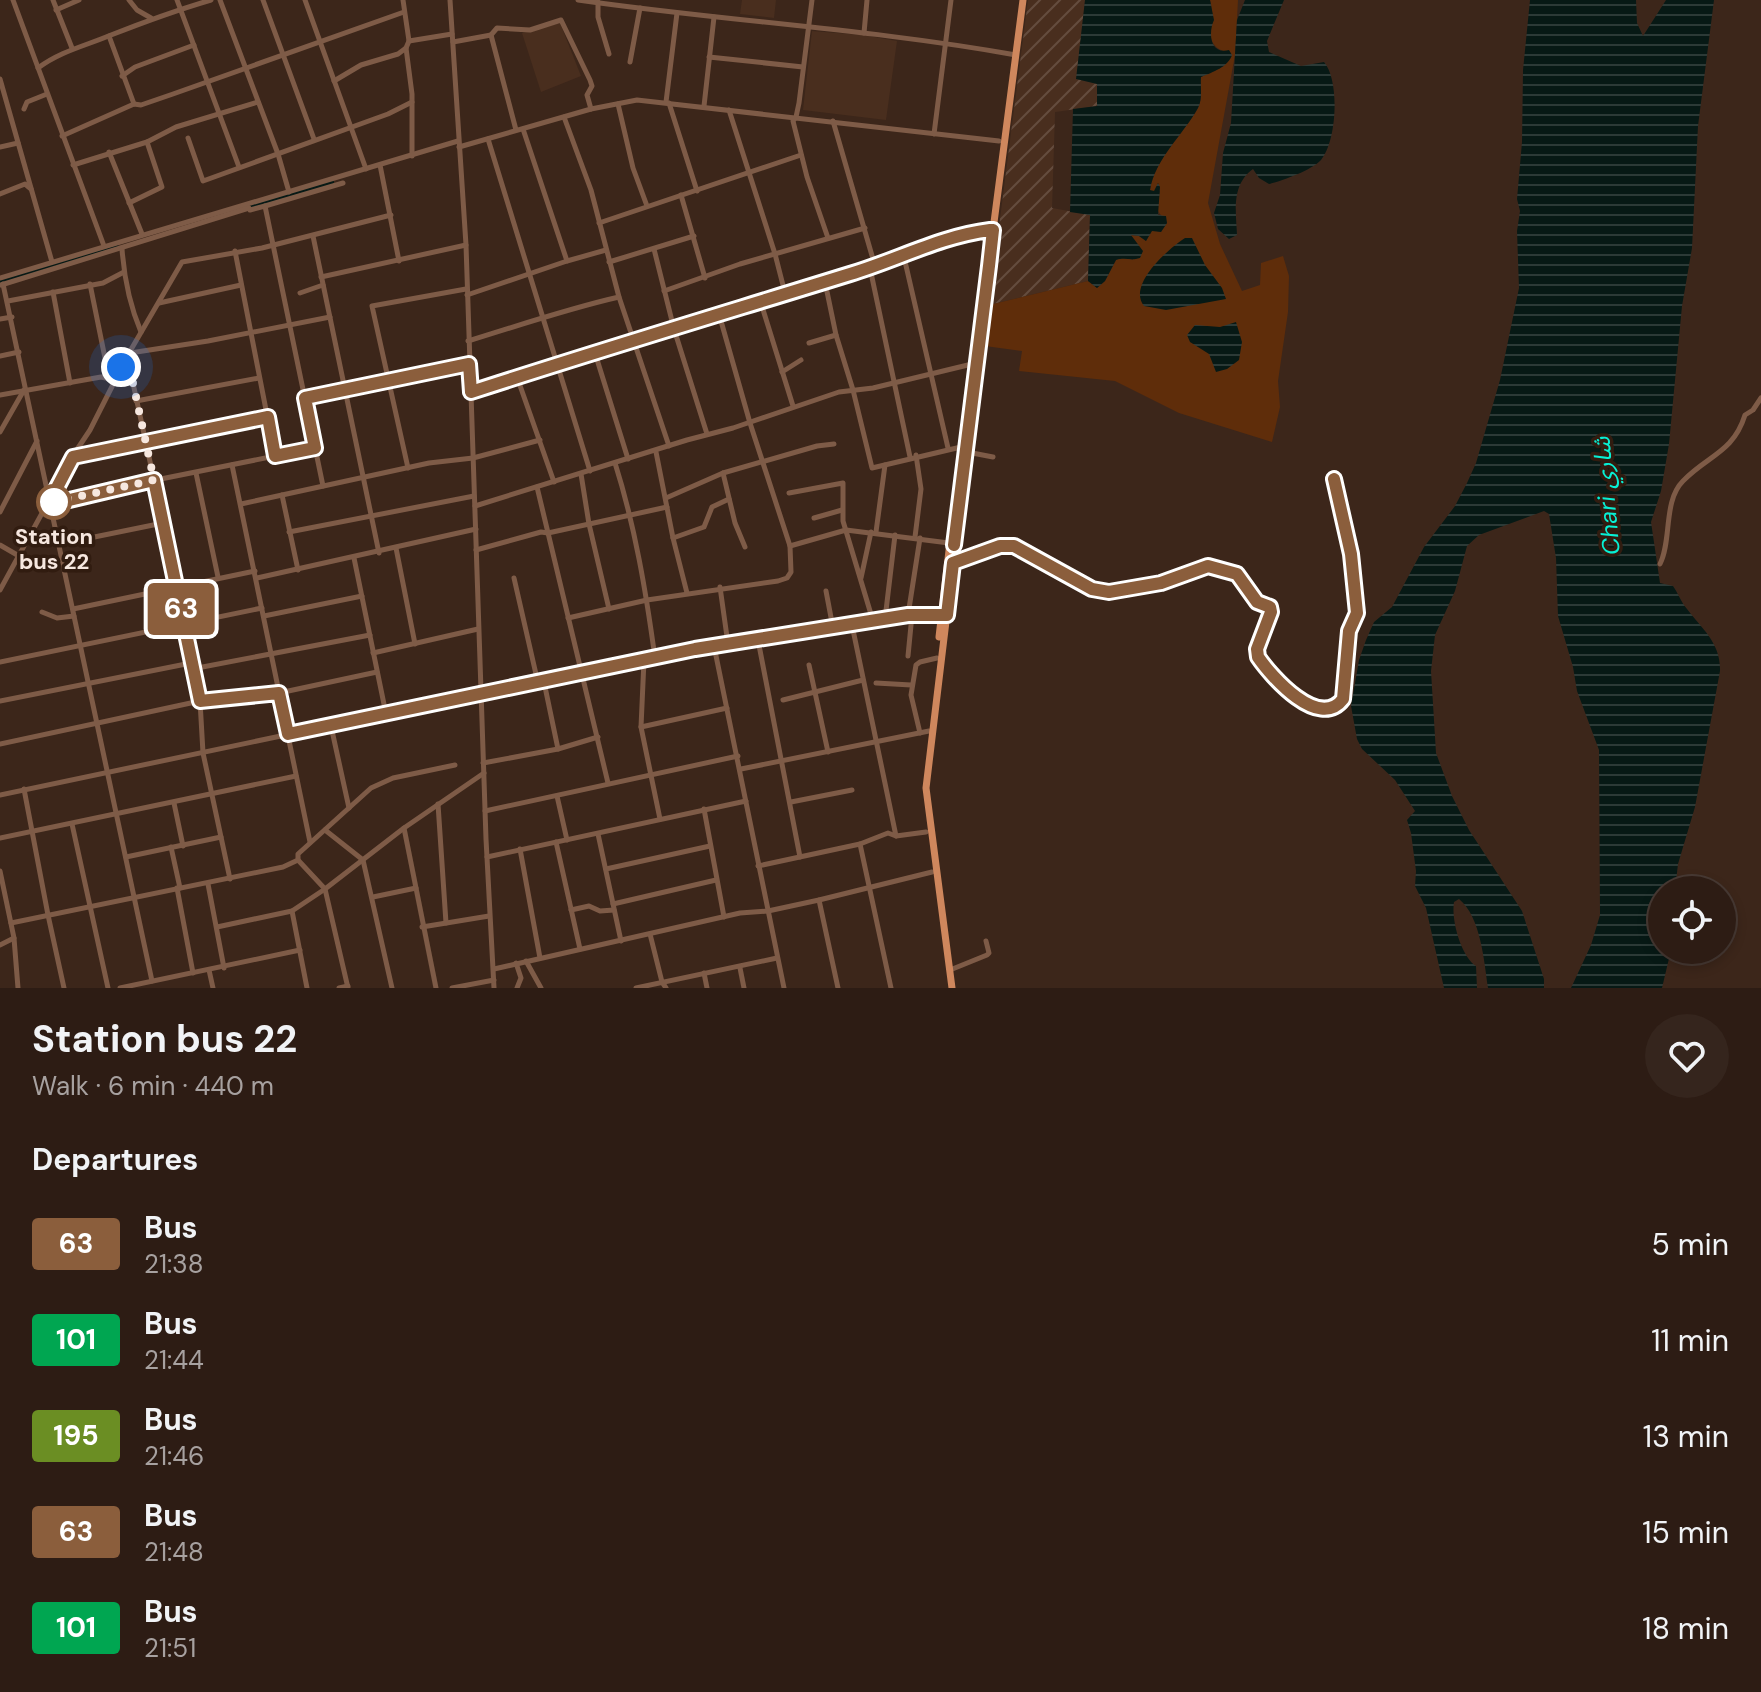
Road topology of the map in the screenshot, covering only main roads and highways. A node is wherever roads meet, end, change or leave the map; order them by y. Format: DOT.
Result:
graph roads {
  1 [pos="1021,0"];
  2 [pos="1014,54"];
  3 [pos="991,230"];
  4 [pos="964,449"];
  5 [pos="944,614"];
  6 [pos="938,900"];
  7 [pos="950,988"];
  1 -- 2 [label="main road"];
  2 -- 3 [label="main road"];
  2 -- 3 [label="main road"];
  3 -- 4 [label="main road"];
  3 -- 4 [label="main road"];
  4 -- 5 [label="main road"];
  4 -- 5 [label="main road"];
  5 -- 6 [label="main road"];
  5 -- 6 [label="main road"];
  6 -- 7 [label="main road"];
  6 -- 7 [label="main road"];
}
